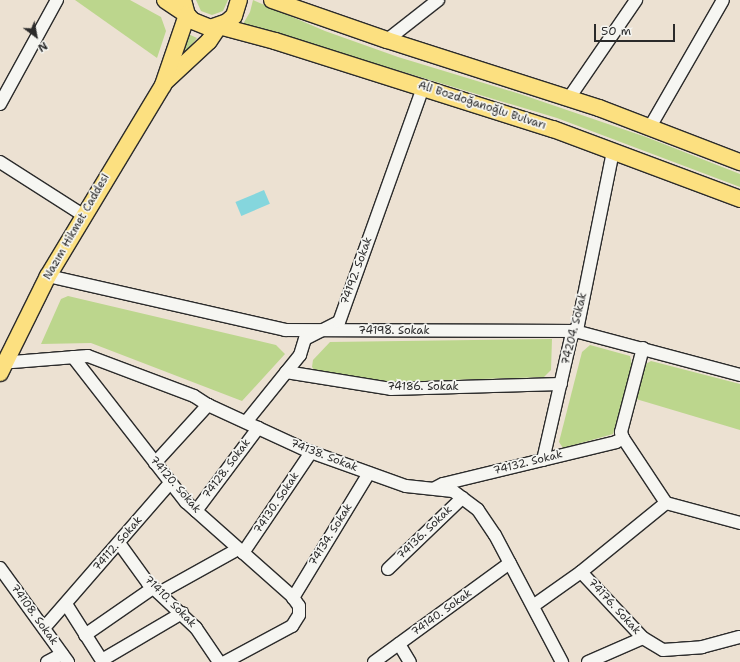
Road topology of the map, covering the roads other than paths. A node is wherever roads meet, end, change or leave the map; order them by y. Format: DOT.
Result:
graph roads {
  1 [pos="57,0"];
  2 [pos="165,0"];
  3 [pos="239,0"];
  4 [pos="272,0"];
  5 [pos="295,0"];
  6 [pos="438,0"];
  7 [pos="636,0"];
  8 [pos="723,0"];
  9 [pos="185,7"];
  10 [pos="307,13"];
  11 [pos="219,26"];
  12 [pos="387,40"];
  13 [pos="163,85"];
  14 [pos="423,88"];
  15 [pos="569,98"];
  16 [pos="0,104"];
  17 [pos="650,127"];
  18 [pos="613,151"];
  19 [pos="0,162"];
  20 [pos="740,162"];
  21 [pos="740,199"];
  22 [pos="83,215"];
  23 [pos="48,276"];
  24 [pos="321,331"];
  25 [pos="575,331"];
  26 [pos="643,348"];
  27 [pos="73,357"];
  28 [pos="2,363"];
  29 [pos="286,372"];
  30 [pos="740,375"];
  31 [pos="561,384"];
  32 [pos="208,405"];
  33 [pos="246,422"];
  34 [pos="258,428"];
  35 [pos="623,438"];
  36 [pos="311,452"];
  37 [pos="543,460"];
  38 [pos="155,463"];
  39 [pos="369,473"];
  40 [pos="170,483"];
  41 [pos="433,489"];
  42 [pos="462,498"];
  43 [pos="666,503"];
  44 [pos="196,511"];
  45 [pos="740,523"];
  46 [pos="119,542"];
  47 [pos="240,551"];
  48 [pos="510,563"];
  49 [pos="0,568"];
  50 [pos="388,569"];
  51 [pos="580,572"];
  52 [pos="156,590"];
  53 [pos="293,598"];
  54 [pos="66,604"];
  55 [pos="533,606"];
  56 [pos="182,613"];
  57 [pos="44,628"];
  58 [pos="85,635"];
  59 [pos="740,637"];
  60 [pos="643,638"];
  61 [pos="399,644"];
  62 [pos="65,658"];
  63 [pos="102,661"];
  64 [pos="47,662"];
  65 [pos="219,662"];
  66 [pos="225,662"];
  67 [pos="374,662"];
  68 [pos="410,662"];
  69 [pos="562,662"];
  70 [pos="588,662"];
  1 -- 16 [label="street"];
  2 -- 9 [label="main road"];
  3 -- 11 [label="main road"];
  4 -- 10 [label="main road"];
  5 -- 10 [label="main road"];
  6 -- 12 [label="street"];
  7 -- 15 [label="street"];
  8 -- 17 [label="street"];
  9 -- 11 [label="main road, Ali Bozdoğanoğlu Bulvarı"];
  9 -- 13 [label="main road"];
  10 -- 12 [label="main road"];
  11 -- 13 [label="main road"];
  11 -- 14 [label="main road, Ali Bozdoğanoğlu Bulvarı"];
  12 -- 15 [label="main road"];
  13 -- 22 [label="main road, Nazım Hikmet Caddesi"];
  14 -- 18 [label="main road, Ali Bozdoğanoğlu Bulvarı"];
  14 -- 24 [label="street, 74192. Sokak"];
  15 -- 17 [label="main road"];
  17 -- 20 [label="main road"];
  18 -- 21 [label="main road, Ali Bozdoğanoğlu Bulvarı"];
  18 -- 25 [label="street, 74204. Sokak"];
  19 -- 22 [label="street"];
  22 -- 23 [label="main road, Nazım Hikmet Caddesi"];
  23 -- 24 [label="street, 74198. Sokak"];
  23 -- 28 [label="main road, Nazım Hikmet Caddesi"];
  24 -- 25 [label="street, 74198. Sokak"];
  24 -- 29 [label="street, 74192. Sokak"];
  25 -- 26 [label="street, 74198. Sokak"];
  25 -- 31 [label="street, 74204. Sokak"];
  26 -- 30 [label="street, 74198. Sokak"];
  26 -- 35 [label="street"];
  27 -- 28 [label="street, 74138. Sokak"];
  27 -- 32 [label="street, 74138. Sokak"];
  27 -- 38 [label="street, 74120. Sokak"];
  29 -- 31 [label="street, 74186. Sokak"];
  29 -- 33 [label="street, 74192. Sokak"];
  31 -- 37 [label="street, 74204. Sokak"];
  32 -- 33 [label="street, 74138. Sokak"];
  32 -- 38 [label="street"];
  33 -- 34 [label="street, 74138. Sokak"];
  34 -- 36 [label="street, 74138. Sokak"];
  34 -- 44 [label="street, 74128. Sokak"];
  35 -- 37 [label="street, 74132. Sokak"];
  35 -- 43 [label="street"];
  36 -- 39 [label="street, 74138. Sokak"];
  36 -- 47 [label="street, 74130. Sokak"];
  37 -- 41 [label="street, 74132. Sokak"];
  38 -- 40 [label="street, 74120. Sokak"];
  39 -- 41 [label="street, 74138. Sokak"];
  39 -- 53 [label="street, 74134. Sokak"];
  40 -- 44 [label="street, 74120. Sokak"];
  40 -- 46 [label="street, 74112. Sokak"];
  41 -- 42 [label="street, 74138. Sokak"];
  42 -- 48 [label="street, 74138. Sokak"];
  42 -- 50 [label="street, 74136. Sokak"];
  43 -- 45 [label="street"];
  43 -- 51 [label="street"];
  44 -- 47 [label="street, 74120. Sokak"];
  46 -- 52 [label="street, 71410. Sokak"];
  46 -- 54 [label="street, 74112. Sokak"];
  47 -- 52 [label="street"];
  47 -- 53 [label="street, 74120. Sokak"];
  48 -- 55 [label="street, 74138. Sokak"];
  48 -- 61 [label="street, 74140. Sokak"];
  49 -- 57 [label="street, 74108. Sokak"];
  51 -- 55 [label="street"];
  51 -- 60 [label="street, 74176. Sokak"];
  52 -- 56 [label="street, 71410. Sokak"];
  52 -- 58 [label="street"];
  53 -- 66 [label="street"];
  54 -- 57 [label="street, 74112. Sokak"];
  54 -- 58 [label="street"];
  55 -- 69 [label="street, 74138. Sokak"];
  56 -- 63 [label="street"];
  56 -- 65 [label="street, 71410. Sokak"];
  57 -- 62 [label="street, 74108. Sokak"];
  58 -- 63 [label="street"];
  59 -- 60 [label="street, 74176. Sokak"];
  60 -- 70 [label="street"];
  61 -- 67 [label="street, 74140. Sokak"];
  61 -- 68 [label="street"];
  62 -- 64 [label="street"];
}
